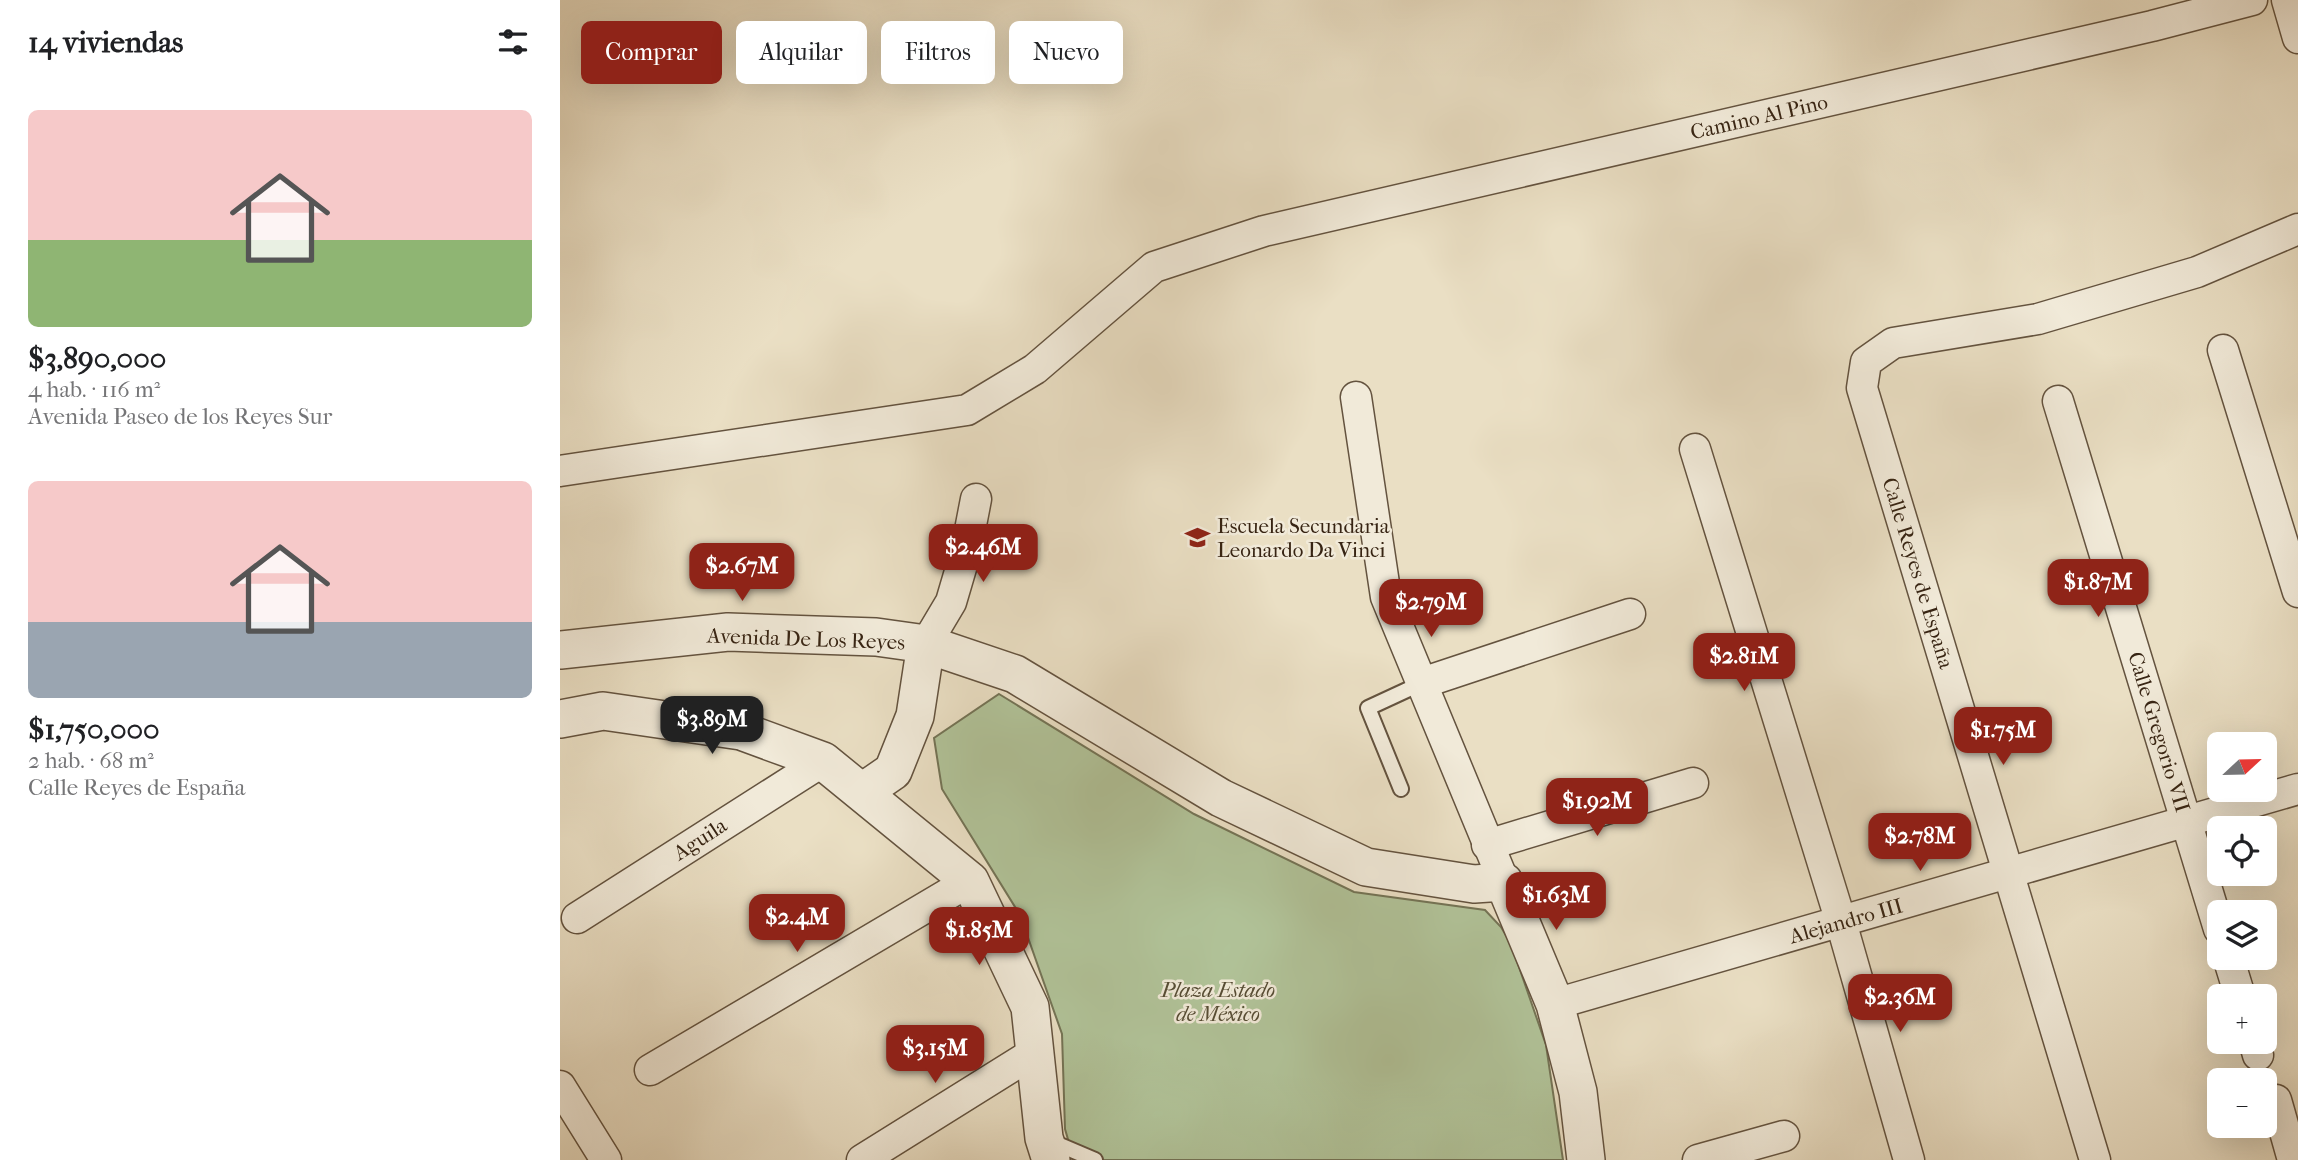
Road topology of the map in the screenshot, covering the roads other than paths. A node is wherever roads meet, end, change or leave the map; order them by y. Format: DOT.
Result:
graph roads {
  1 [pos="2252,0"];
  2 [pos="2287,0"];
  3 [pos="2298,38"];
  4 [pos="2298,229"];
  5 [pos="2223,350"];
  6 [pos="1356,397"];
  7 [pos="2058,401"];
  8 [pos="1695,449"];
  9 [pos="560,471"];
  10 [pos="976,499"];
  11 [pos="2298,592"];
  12 [pos="1630,614"];
  13 [pos="926,644"];
  14 [pos="560,650"];
  15 [pos="1422,683"];
  16 [pos="560,719"];
  17 [pos="823,761"];
  18 [pos="1693,783"];
  19 [pos="1401,789"];
  20 [pos="2298,789"];
  21 [pos="864,791"];
  22 [pos="2186,822"];
  23 [pos="1487,845"];
  24 [pos="2009,873"];
  25 [pos="970,881"];
  26 [pos="1504,882"];
  27 [pos="2210,900"];
  28 [pos="577,918"];
  29 [pos="1841,922"];
  30 [pos="1555,1004"];
  31 [pos="1035,1052"];
  32 [pos="650,1070"];
  33 [pos="560,1086"];
  34 [pos="2277,1104"];
  35 [pos="1784,1136"];
  36 [pos="1047,1149"];
  37 [pos="606,1160"];
  38 [pos="863,1160"];
  39 [pos="1095,1160"];
  40 [pos="1586,1160"];
  41 [pos="1698,1160"];
  42 [pos="1909,1160"];
  43 [pos="2095,1160"];
  44 [pos="2293,1160"];
  1 -- 9 [label="street, Camino Al Pino"];
  2 -- 3 [label="street"];
  4 -- 24 [label="street, Calle Reyes de España"];
  5 -- 11 [label="street"];
  6 -- 15 [label="street"];
  7 -- 22 [label="street, Calle Gregorio VII"];
  8 -- 29 [label="street"];
  10 -- 13 [label="street"];
  12 -- 15 [label="street"];
  13 -- 14 [label="street, Avenida De Los Reyes"];
  13 -- 21 [label="street"];
  13 -- 26 [label="street, Avenida De Los Reyes"];
  15 -- 19 [label="lane"];
  15 -- 23 [label="street"];
  16 -- 17 [label="street"];
  17 -- 21 [label="street"];
  17 -- 28 [label="street, Aguila"];
  18 -- 23 [label="street"];
  20 -- 22 [label="street, Alejandro III"];
  21 -- 25 [label="street"];
  22 -- 24 [label="street, Alejandro III"];
  22 -- 27 [label="street, Calle Gregorio VII"];
  23 -- 26 [label="street"];
  24 -- 29 [label="street, Alejandro III"];
  24 -- 43 [label="street, Calle Reyes de España"];
  25 -- 31 [label="street"];
  25 -- 32 [label="street"];
  26 -- 30 [label="street"];
  29 -- 30 [label="street, Alejandro III"];
  29 -- 42 [label="street"];
  30 -- 40 [label="street"];
  31 -- 36 [label="street"];
  31 -- 38 [label="street"];
  33 -- 37 [label="street"];
  34 -- 44 [label="street"];
  35 -- 41 [label="street"];
  36 -- 39 [label="lane"];
}
